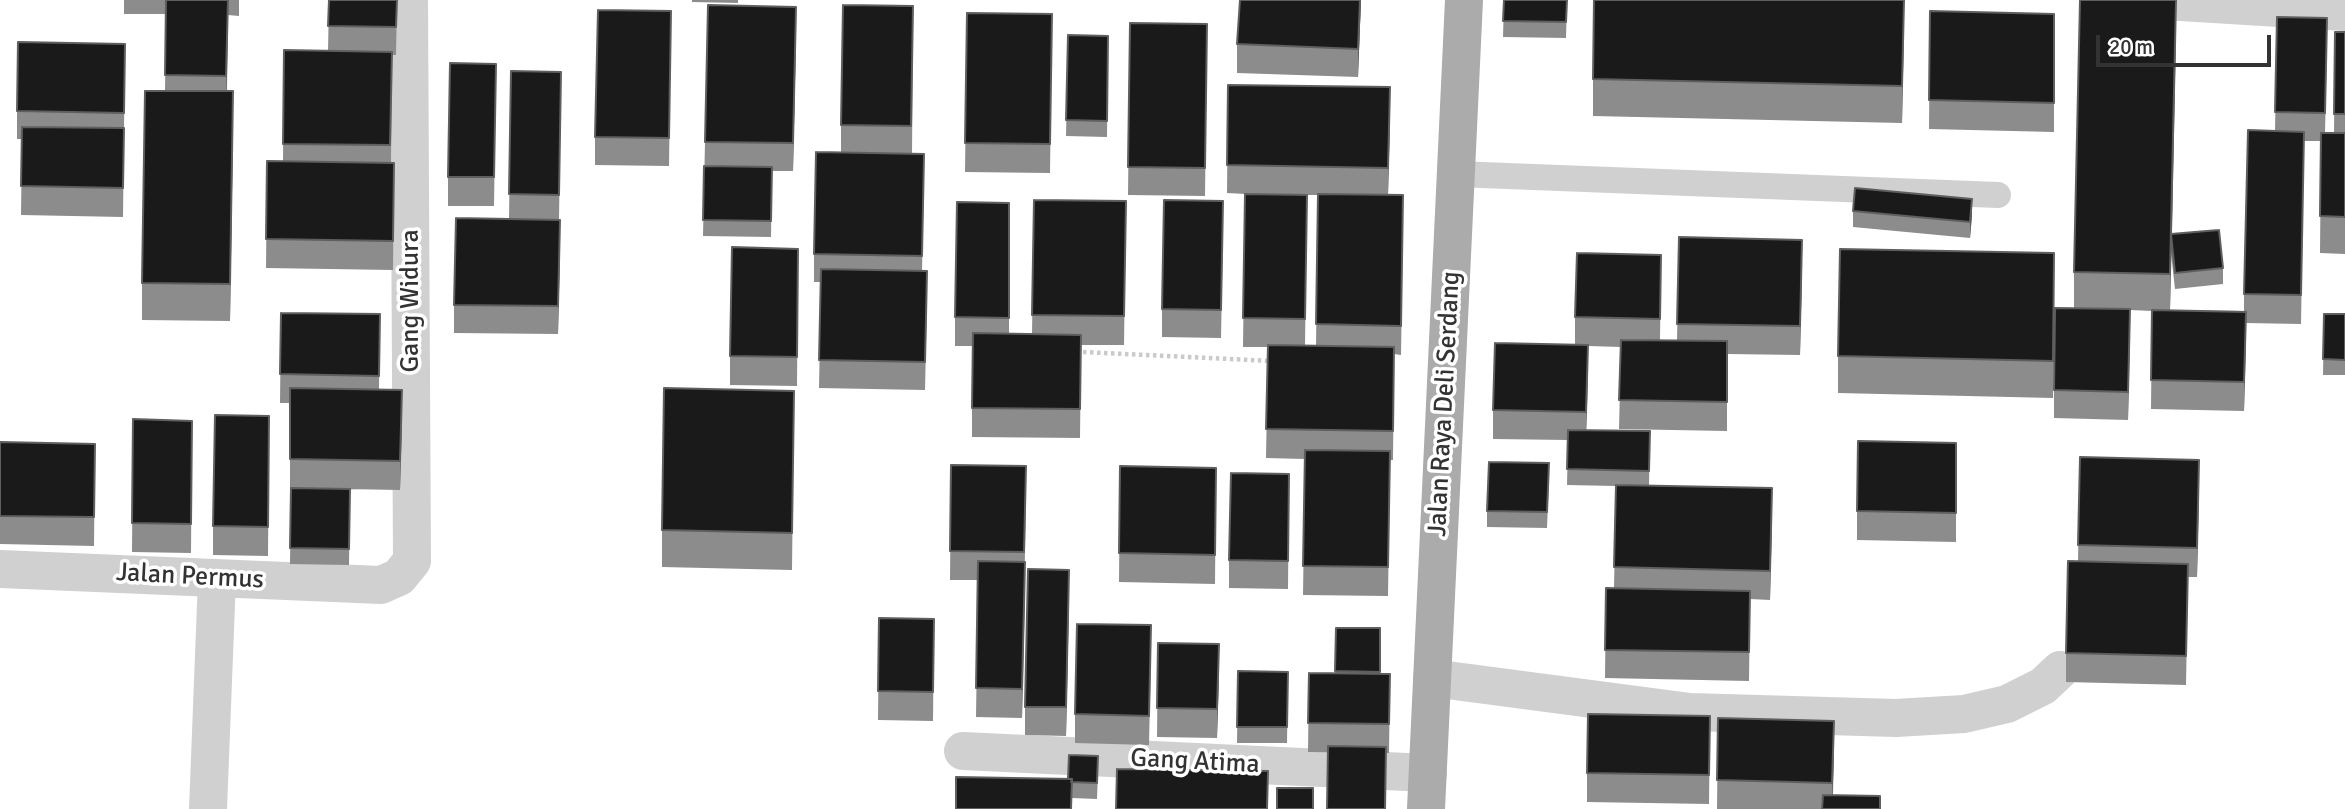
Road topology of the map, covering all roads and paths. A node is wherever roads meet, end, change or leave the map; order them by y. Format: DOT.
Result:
graph roads {
  1 [pos="409,0"];
  2 [pos="1464,0"];
  3 [pos="2148,0"];
  4 [pos="2345,12"];
  5 [pos="1456,174"];
  6 [pos="1998,195"];
  7 [pos="1083,352"];
  8 [pos="1279,362"];
  9 [pos="0,569"];
  10 [pos="217,579"];
  11 [pos="381,586"];
  12 [pos="2060,670"];
  13 [pos="1432,678"];
  14 [pos="963,751"];
  15 [pos="1427,791"];
  16 [pos="208,809"];
  1 -- 11 [label="street, Gang Widura"];
  2 -- 5 [label="main road, Jalan Raya Deli Serdang"];
  3 -- 4 [label="street"];
  5 -- 6 [label="lane"];
  5 -- 13 [label="main road, Jalan Raya Deli Serdang"];
  7 -- 8 [label="path"];
  9 -- 10 [label="street, Jalan Permus"];
  10 -- 11 [label="street, Jalan Permus"];
  10 -- 16 [label="street"];
  12 -- 13 [label="street"];
  13 -- 15 [label="main road, Jalan Raya Deli Serdang"];
  14 -- 15 [label="street, Gang Atima"];
}
